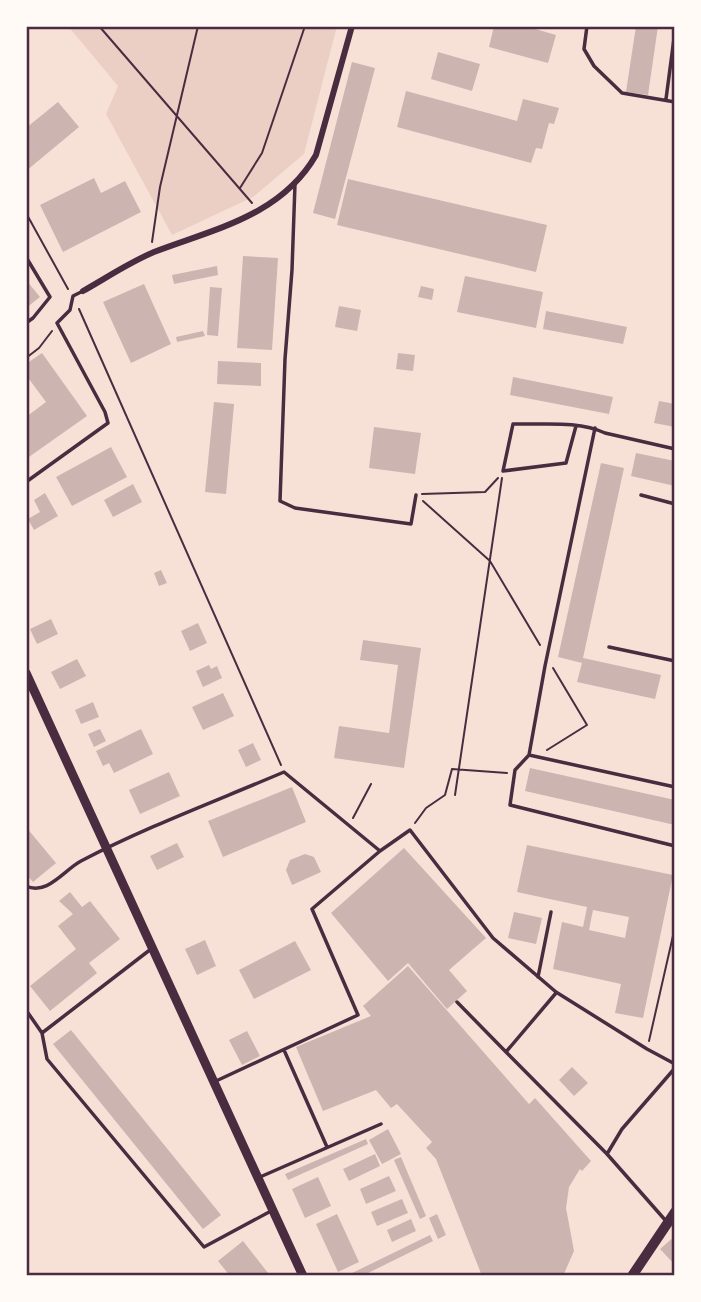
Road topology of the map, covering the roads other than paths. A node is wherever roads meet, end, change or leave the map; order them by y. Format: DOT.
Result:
graph roads {
  1 [pos="352,26"];
  2 [pos="587,26"];
  3 [pos="675,31"];
  4 [pos="672,71"];
  5 [pos="666,99"];
  6 [pos="675,102"];
  7 [pos="295,184"];
  8 [pos="26,257"];
  9 [pos="83,291"];
  10 [pos="26,323"];
  11 [pos="576,426"];
  12 [pos="595,428"];
  13 [pos="675,449"];
  14 [pos="26,482"];
  15 [pos="416,495"];
  16 [pos="641,495"];
  17 [pos="675,504"];
  18 [pos="609,648"];
  19 [pos="675,661"];
  20 [pos="26,673"];
  21 [pos="529,755"];
  22 [pos="675,787"];
  23 [pos="675,846"];
  24 [pos="106,848"];
  25 [pos="380,852"];
  26 [pos="27,887"];
  27 [pos="551,912"];
  28 [pos="152,947"];
  29 [pos="538,977"];
  30 [pos="556,992"];
  31 [pos="457,1002"];
  32 [pos="26,1010"];
  33 [pos="42,1032"];
  34 [pos="284,1050"];
  35 [pos="506,1052"];
  36 [pos="675,1066"];
  37 [pos="214,1082"];
  38 [pos="381,1124"];
  39 [pos="327,1147"];
  40 [pos="607,1154"];
  41 [pos="258,1178"];
  42 [pos="273,1210"];
  43 [pos="675,1212"];
  44 [pos="668,1223"];
  45 [pos="303,1276"];
  46 [pos="632,1276"];
  1 -- 7 [label="street"];
  2 -- 5 [label="lane"];
  3 -- 4 [label="lane"];
  4 -- 5 [label="lane"];
  5 -- 6 [label="lane"];
  7 -- 9 [label="street"];
  7 -- 15 [label="lane"];
  8 -- 10 [label="lane"];
  9 -- 14 [label="lane"];
  11 -- 11 [label="lane"];
  11 -- 12 [label="lane"];
  12 -- 13 [label="lane"];
  12 -- 21 [label="lane"];
  16 -- 17 [label="lane"];
  18 -- 19 [label="lane"];
  20 -- 24 [label="main road"];
  21 -- 22 [label="lane"];
  21 -- 23 [label="lane"];
  24 -- 25 [label="lane"];
  24 -- 26 [label="lane"];
  24 -- 28 [label="main road"];
  25 -- 29 [label="lane"];
  25 -- 34 [label="lane"];
  27 -- 29 [label="lane"];
  28 -- 33 [label="lane"];
  28 -- 37 [label="main road"];
  29 -- 30 [label="lane"];
  30 -- 35 [label="lane"];
  30 -- 36 [label="lane"];
  31 -- 35 [label="lane"];
  32 -- 33 [label="lane"];
  33 -- 42 [label="lane"];
  34 -- 37 [label="lane"];
  34 -- 39 [label="lane"];
  35 -- 40 [label="lane"];
  36 -- 40 [label="lane"];
  37 -- 41 [label="main road"];
  38 -- 39 [label="lane"];
  39 -- 41 [label="lane"];
  40 -- 44 [label="lane"];
  41 -- 42 [label="main road"];
  42 -- 45 [label="main road"];
  43 -- 44 [label="main road"];
  44 -- 46 [label="main road"];
}
